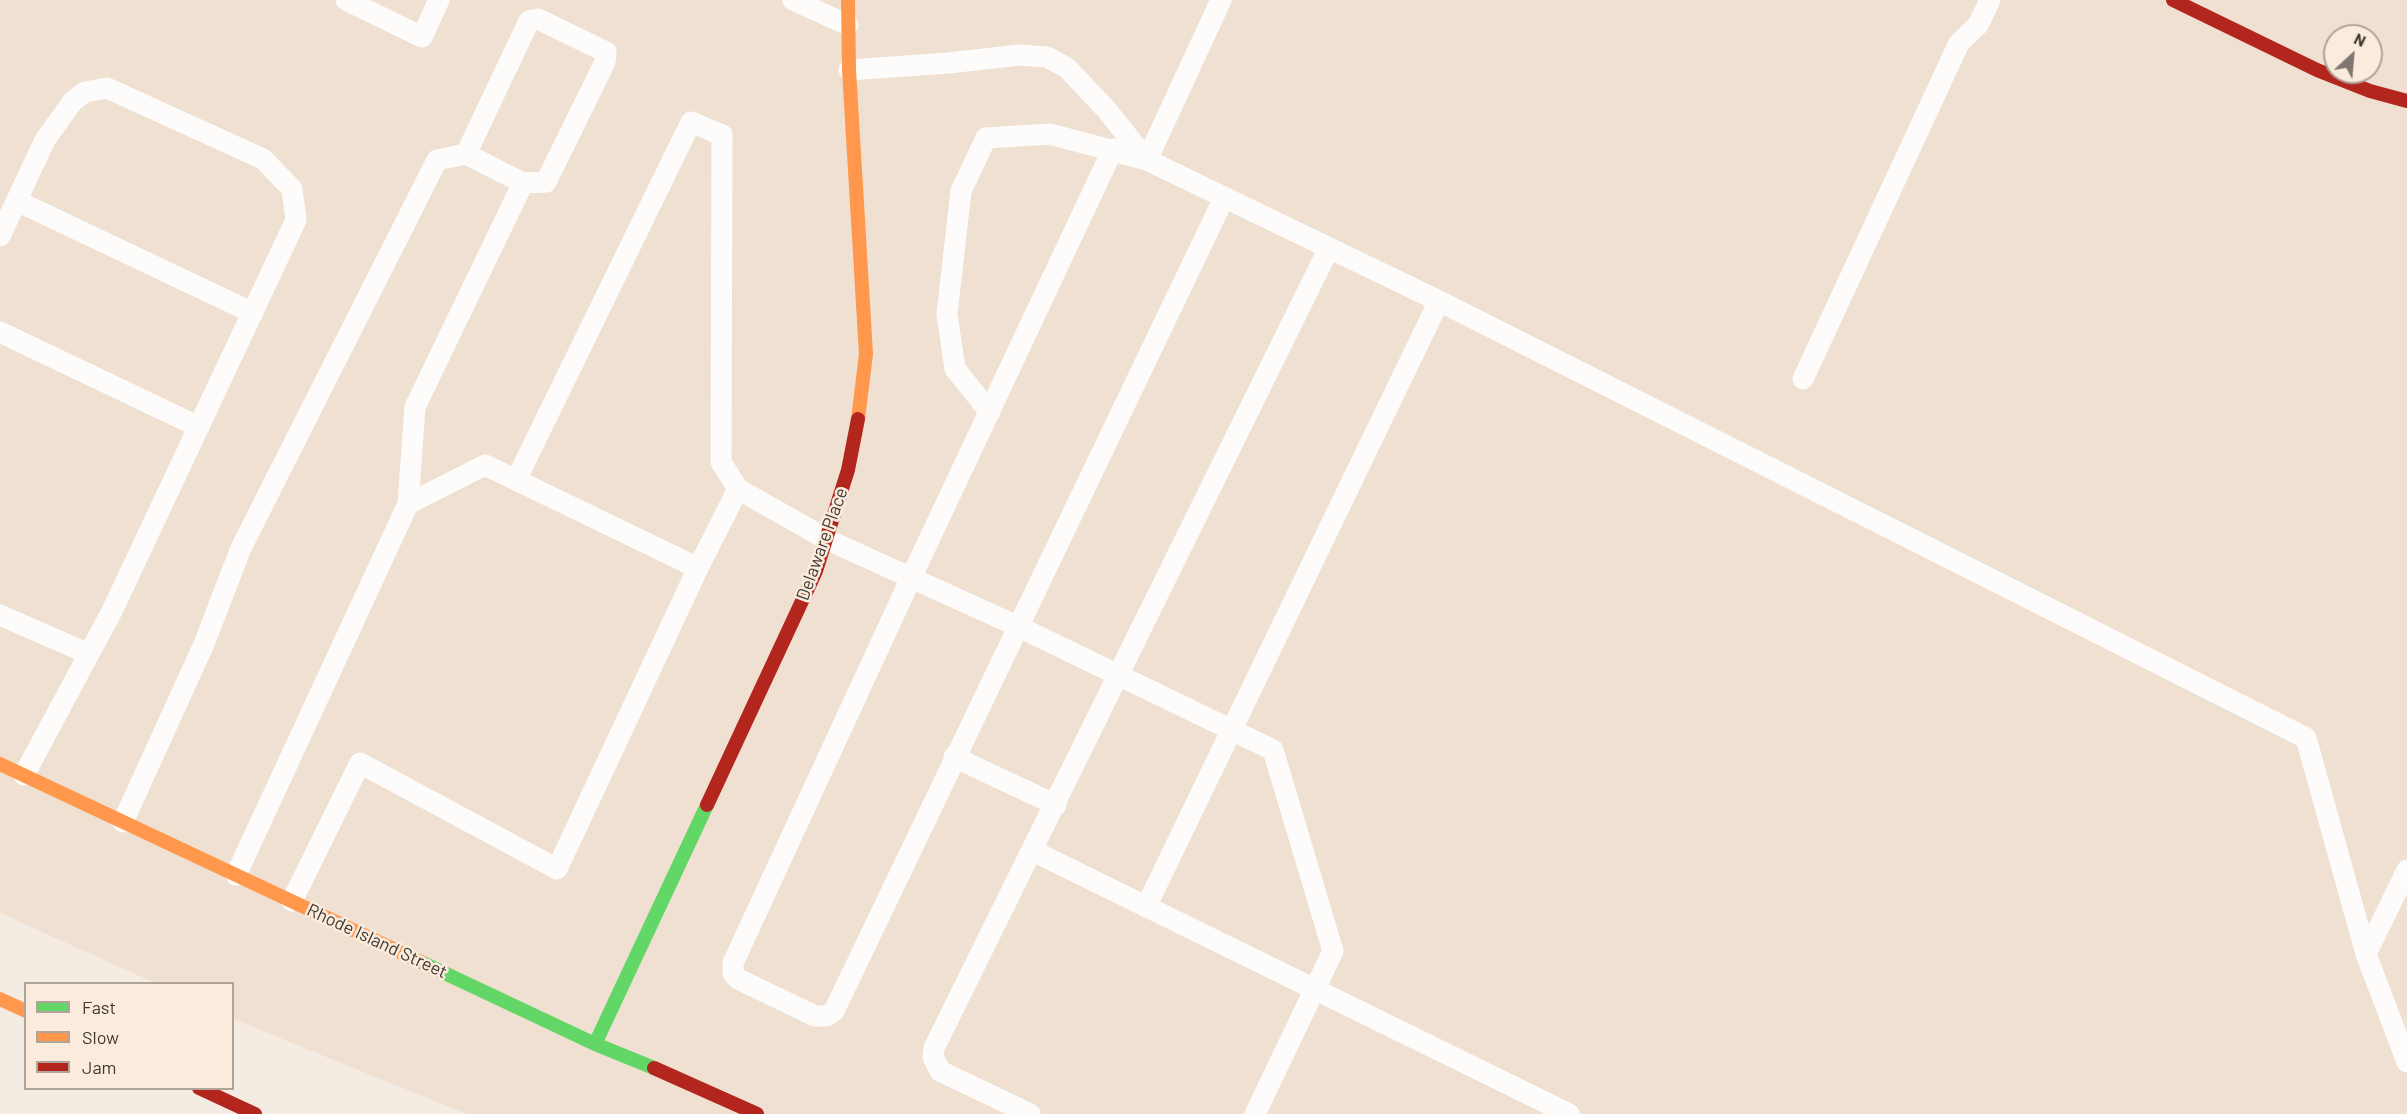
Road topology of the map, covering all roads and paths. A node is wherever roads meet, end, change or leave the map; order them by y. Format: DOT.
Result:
graph roads {
  1 [pos="346,0"];
  2 [pos="439,0"];
  3 [pos="793,0"];
  4 [pos="848,0"];
  5 [pos="1221,0"];
  6 [pos="1990,0"];
  7 [pos="2172,0"];
  8 [pos="848,25"];
  9 [pos="849,70"];
  10 [pos="2407,101"];
  11 [pos="1113,149"];
  12 [pos="466,154"];
  13 [pos="1147,160"];
  14 [pos="524,183"];
  15 [pos="1224,198"];
  16 [pos="17,201"];
  17 [pos="0,236"];
  18 [pos="1329,248"];
  19 [pos="1439,301"];
  20 [pos="253,313"];
  21 [pos="0,332"];
  22 [pos="1803,379"];
  23 [pos="990,412"];
  24 [pos="199,427"];
  25 [pos="516,480"];
  26 [pos="738,489"];
  27 [pos="408,504"];
  28 [pos="828,540"];
  29 [pos="698,568"];
  30 [pos="911,578"];
  31 [pos="0,615"];
  32 [pos="1017,626"];
  33 [pos="89,654"];
  34 [pos="1118,675"];
  35 [pos="1233,729"];
  36 [pos="954,757"];
  37 [pos="0,764"];
  38 [pos="24,775"];
  39 [pos="1056,805"];
  40 [pos="123,822"];
  41 [pos="1033,851"];
  42 [pos="2407,870"];
  43 [pos="236,875"];
  44 [pos="292,901"];
  45 [pos="1146,907"];
  46 [pos="2366,954"];
  47 [pos="1314,990"];
  48 [pos="0,999"];
  49 [pos="24,1010"];
  50 [pos="595,1044"];
  51 [pos="2407,1062"];
  52 [pos="201,1090"];
  53 [pos="255,1114"];
  54 [pos="757,1114"];
  55 [pos="1030,1114"];
  56 [pos="1255,1114"];
  57 [pos="1569,1114"];
  1 -- 2 [label="lane"];
  3 -- 8 [label="lane"];
  4 -- 8 [label="street, Delaware Place"];
  5 -- 13 [label="lane"];
  6 -- 22 [label="lane"];
  7 -- 10 [label="street"];
  8 -- 9 [label="street, Delaware Place"];
  9 -- 13 [label="lane"];
  9 -- 28 [label="street, Delaware Place"];
  11 -- 13 [label="lane"];
  11 -- 23 [label="lane"];
  11 -- 23 [label="lane"];
  12 -- 14 [label="lane"];
  12 -- 14 [label="lane"];
  12 -- 40 [label="lane"];
  13 -- 15 [label="lane"];
  14 -- 27 [label="lane"];
  15 -- 18 [label="lane"];
  15 -- 32 [label="lane"];
  16 -- 17 [label="lane"];
  16 -- 20 [label="lane"];
  16 -- 20 [label="lane"];
  18 -- 19 [label="lane"];
  18 -- 34 [label="lane"];
  19 -- 35 [label="lane"];
  19 -- 46 [label="lane"];
  20 -- 24 [label="lane"];
  21 -- 24 [label="lane"];
  23 -- 30 [label="lane"];
  24 -- 33 [label="lane"];
  25 -- 26 [label="lane"];
  25 -- 27 [label="lane"];
  25 -- 29 [label="lane"];
  26 -- 28 [label="lane"];
  26 -- 29 [label="lane"];
  27 -- 43 [label="lane"];
  28 -- 30 [label="lane"];
  28 -- 50 [label="street, Delaware Place"];
  29 -- 44 [label="lane"];
  30 -- 32 [label="lane"];
  30 -- 36 [label="lane"];
  31 -- 33 [label="lane"];
  32 -- 34 [label="lane"];
  32 -- 36 [label="lane"];
  33 -- 38 [label="lane"];
  34 -- 35 [label="lane"];
  34 -- 39 [label="lane"];
  35 -- 45 [label="lane"];
  35 -- 47 [label="lane"];
  36 -- 39 [label="lane"];
  37 -- 38 [label="street, Rhode Island Street"];
  38 -- 40 [label="street, Rhode Island Street"];
  39 -- 41 [label="lane"];
  40 -- 43 [label="street, Rhode Island Street"];
  41 -- 45 [label="lane"];
  41 -- 55 [label="lane"];
  42 -- 46 [label="lane"];
  43 -- 44 [label="street, Rhode Island Street"];
  44 -- 50 [label="street, Rhode Island Street"];
  45 -- 47 [label="lane"];
  46 -- 51 [label="lane"];
  47 -- 56 [label="lane"];
  47 -- 57 [label="lane"];
  48 -- 49 [label="street"];
  50 -- 54 [label="street, Rhode Island Street"];
  52 -- 53 [label="street"];
}
